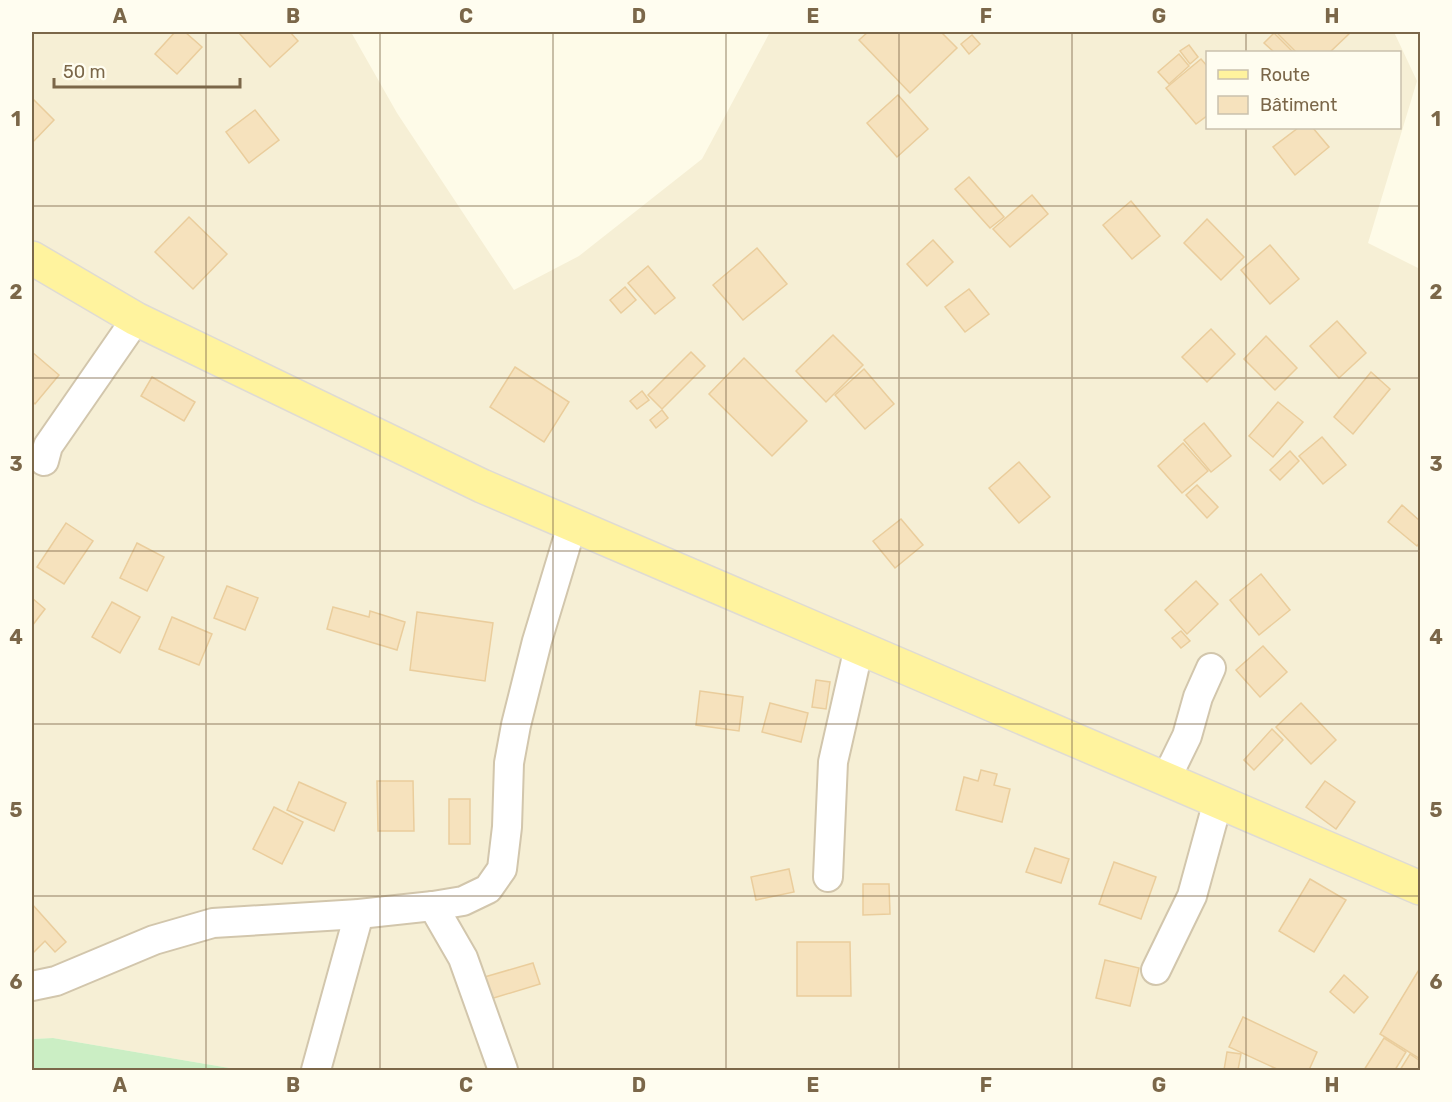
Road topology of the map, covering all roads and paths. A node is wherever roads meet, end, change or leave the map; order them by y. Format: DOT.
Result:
graph roads {
  1 [pos="32,258"];
  2 [pos="136,319"];
  3 [pos="44,461"];
  4 [pos="572,525"];
  5 [pos="859,647"];
  6 [pos="1212,668"];
  7 [pos="1166,779"];
  8 [pos="1218,801"];
  9 [pos="828,877"];
  10 [pos="1420,888"];
  11 [pos="433,906"];
  12 [pos="359,914"];
  13 [pos="1156,970"];
  14 [pos="32,986"];
  15 [pos="316,1071"];
  16 [pos="503,1071"];
  1 -- 2 [label="main road"];
  2 -- 3 [label="street"];
  2 -- 4 [label="main road"];
  4 -- 5 [label="main road"];
  4 -- 11 [label="street"];
  5 -- 7 [label="main road"];
  5 -- 9 [label="street"];
  6 -- 7 [label="street"];
  7 -- 8 [label="main road"];
  8 -- 10 [label="main road"];
  8 -- 13 [label="street"];
  11 -- 12 [label="street"];
  11 -- 16 [label="street"];
  12 -- 14 [label="street"];
  12 -- 15 [label="street"];
}
